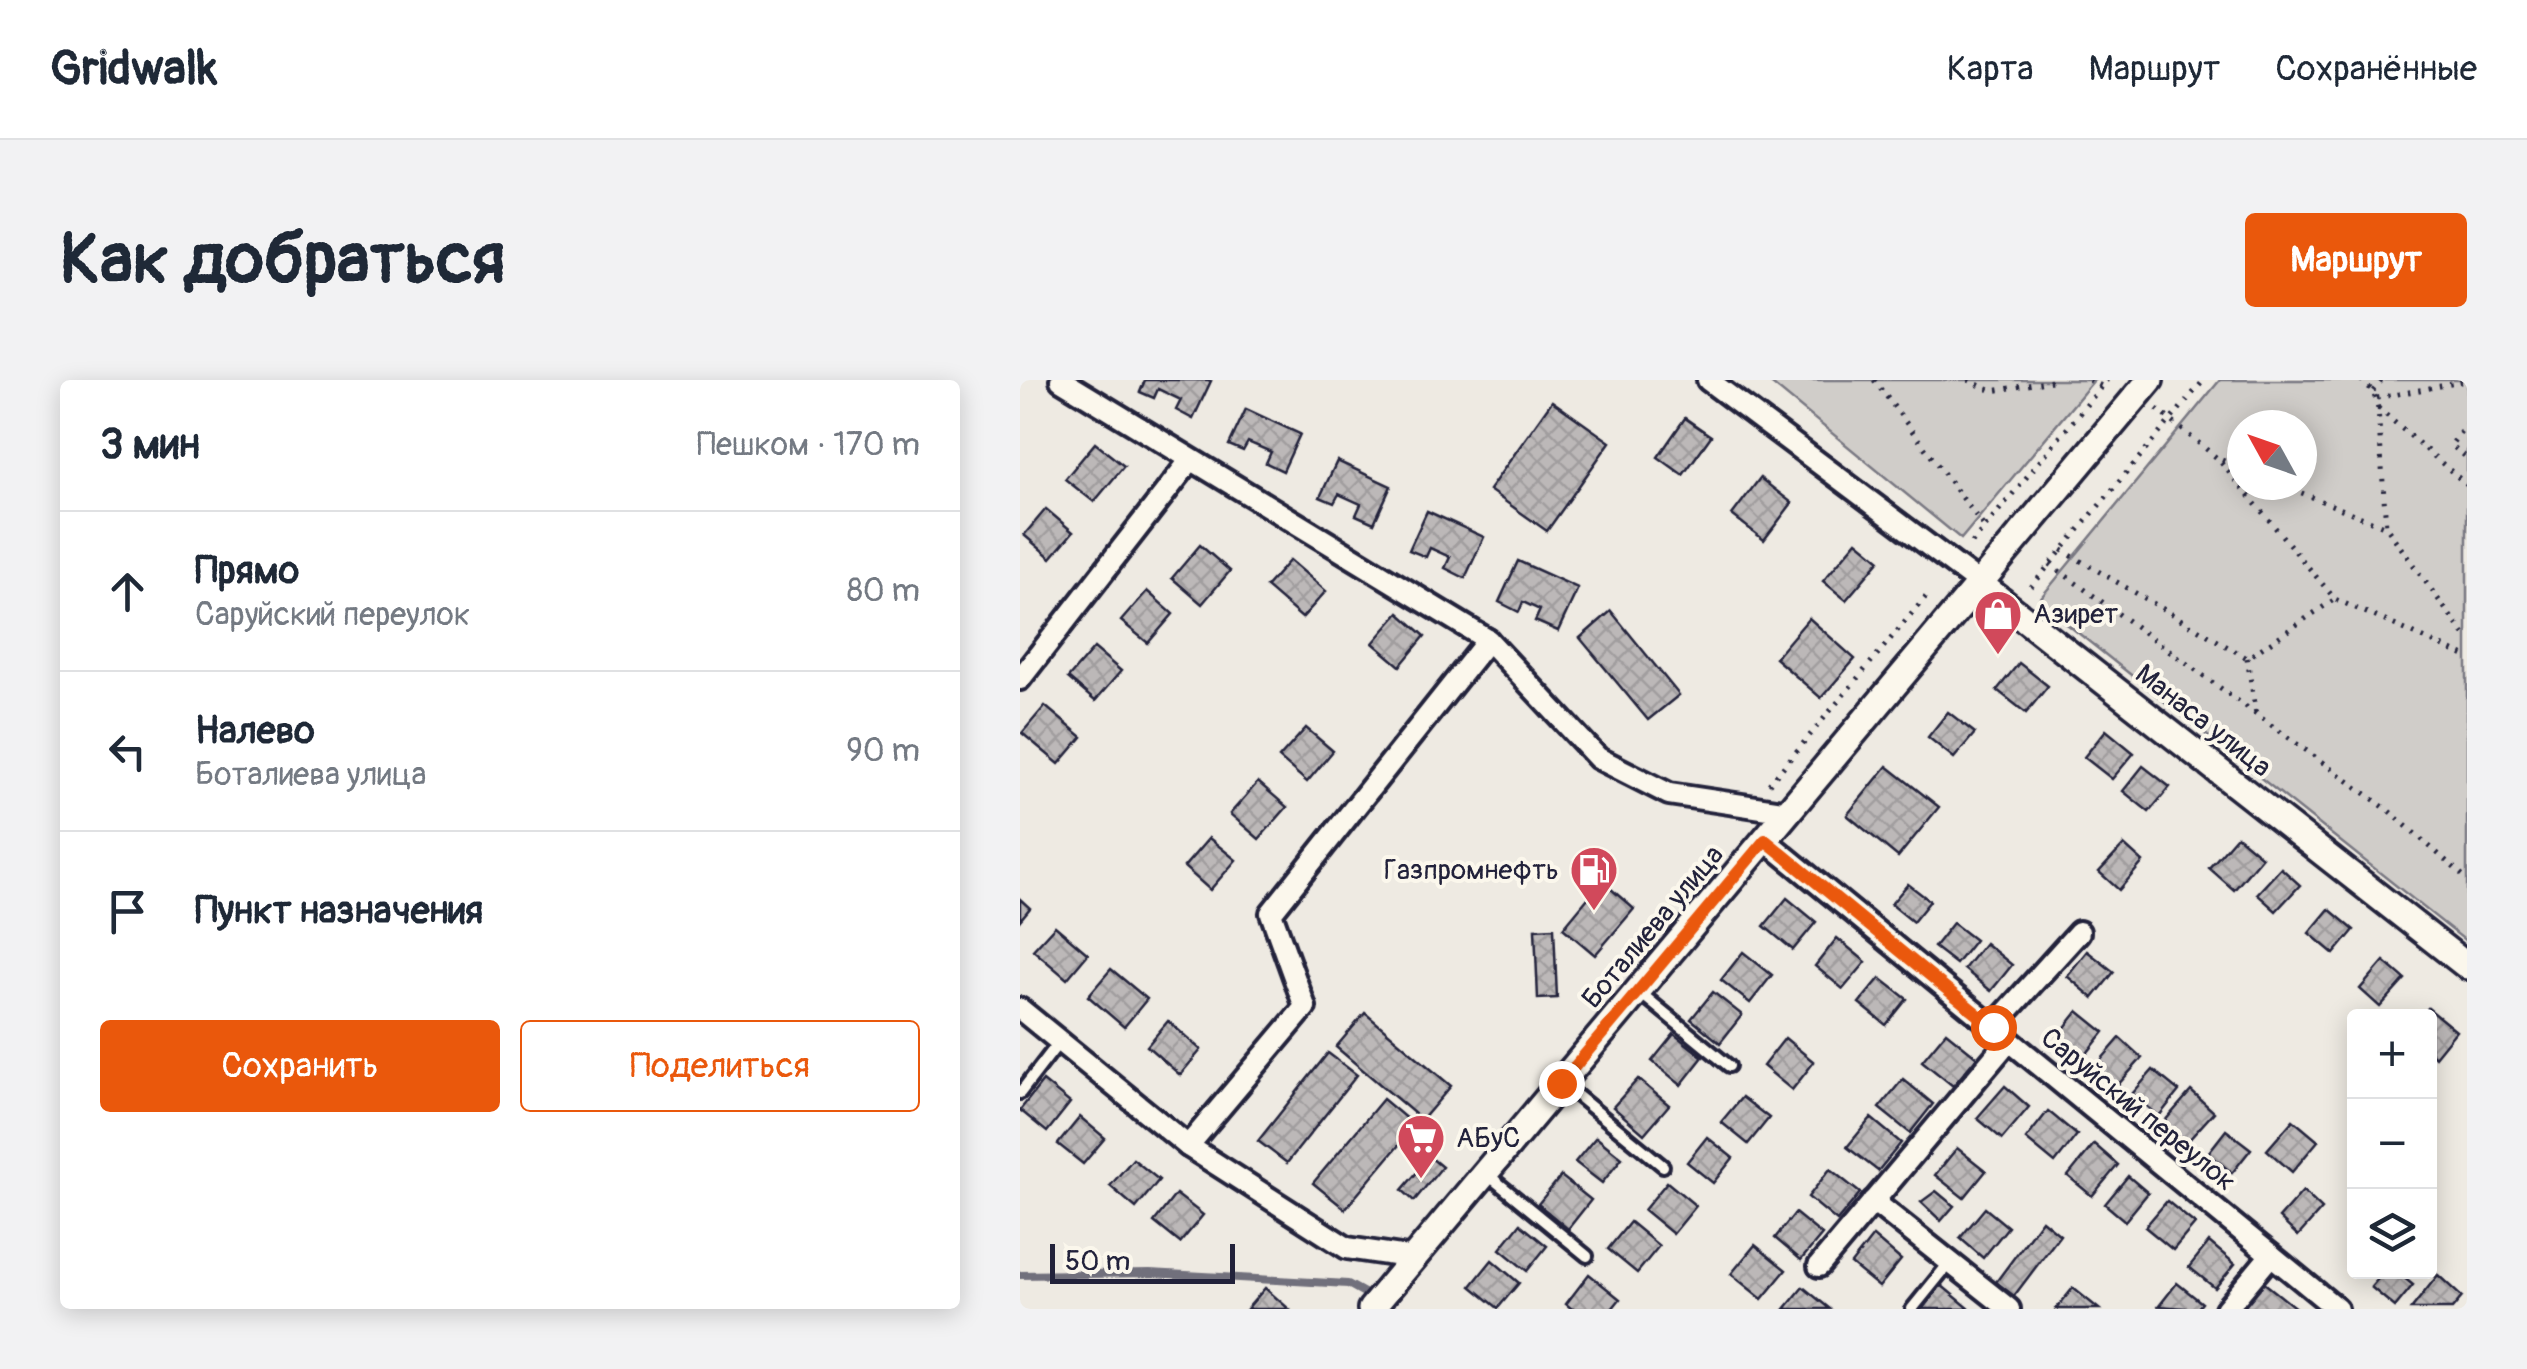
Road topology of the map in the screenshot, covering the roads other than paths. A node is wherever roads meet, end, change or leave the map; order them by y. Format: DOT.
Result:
graph roads {
  1 [pos="1061,380"];
  2 [pos="1708,380"];
  3 [pos="2150,380"];
  4 [pos="1190,462"];
  5 [pos="1980,584"];
  6 [pos="1488,640"];
  7 [pos="1020,679"];
  8 [pos="1789,812"];
  9 [pos="1765,840"];
  10 [pos="2079,932"];
  11 [pos="2467,966"];
  12 [pos="1638,992"];
  13 [pos="1020,1009"];
  14 [pos="2001,1034"];
  15 [pos="1060,1042"];
  16 [pos="1729,1066"];
  17 [pos="1561,1083"];
  18 [pos="1020,1093"];
  19 [pos="1188,1146"];
  20 [pos="1663,1166"];
  21 [pos="1486,1173"];
  22 [pos="1873,1201"];
  23 [pos="2271,1255"];
  24 [pos="1588,1256"];
  25 [pos="1414,1258"];
  26 [pos="1950,1262"];
  27 [pos="1818,1266"];
  28 [pos="1372,1309"];
  29 [pos="1912,1309"];
  30 [pos="2009,1309"];
  31 [pos="2226,1309"];
  32 [pos="2337,1309"];
  1 -- 4 [label="street"];
  2 -- 5 [label="street, Манаса улица"];
  3 -- 5 [label="street, Боталиева улица"];
  4 -- 6 [label="street"];
  4 -- 7 [label="street"];
  5 -- 8 [label="street, Боталиева улица"];
  5 -- 11 [label="street, Манаса улица"];
  6 -- 8 [label="street"];
  6 -- 19 [label="street"];
  8 -- 9 [label="street, Боталиева улица"];
  9 -- 12 [label="street, Боталиева улица"];
  9 -- 14 [label="street, Саруйский переулок"];
  10 -- 14 [label="street"];
  12 -- 16 [label="lane"];
  12 -- 17 [label="street, Боталиева улица"];
  13 -- 15 [label="street"];
  14 -- 22 [label="street"];
  14 -- 23 [label="street, Саруйский переулок"];
  15 -- 18 [label="lane"];
  15 -- 19 [label="street"];
  17 -- 20 [label="lane"];
  17 -- 21 [label="street, Боталиева улица"];
  19 -- 25 [label="street"];
  21 -- 24 [label="lane"];
  21 -- 25 [label="street, Боталиева улица"];
  22 -- 26 [label="street"];
  22 -- 27 [label="street"];
  23 -- 31 [label="street"];
  23 -- 32 [label="street, Саруйский переулок"];
  25 -- 28 [label="street, Боталиева улица"];
  26 -- 29 [label="lane"];
  26 -- 30 [label="street"];
}
